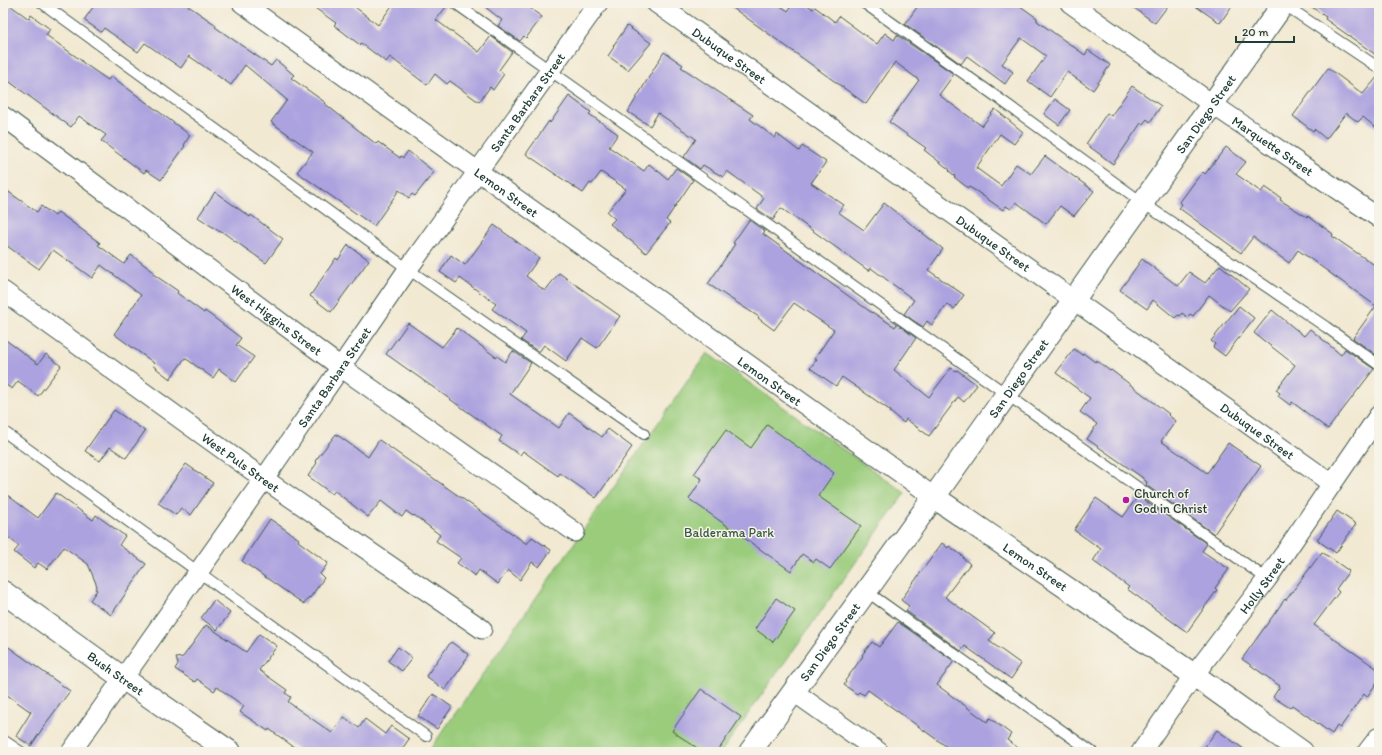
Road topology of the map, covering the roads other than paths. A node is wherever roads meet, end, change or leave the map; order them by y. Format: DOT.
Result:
graph roads {
  1 [pos="42,3"];
  2 [pos="242,3"];
  3 [pos="455,3"];
  4 [pos="598,3"];
  5 [pos="656,3"];
  6 [pos="864,3"];
  7 [pos="1070,3"];
  8 [pos="1283,3"];
  9 [pos="1379,68"];
  10 [pos="550,71"];
  11 [pos="1212,104"];
  12 [pos="3,116"];
  13 [pos="479,172"];
  14 [pos="1142,203"];
  15 [pos="1379,218"];
  16 [pos="408,269"];
  17 [pos="3,291"];
  18 [pos="1073,301"];
  19 [pos="1379,365"];
  20 [pos="342,368"];
  21 [pos="1005,394"];
  22 [pos="1379,415"];
  23 [pos="3,431"];
  24 [pos="644,434"];
  25 [pos="264,479"];
  26 [pos="1331,483"];
  27 [pos="934,497"];
  28 [pos="575,532"];
  29 [pos="198,572"];
  30 [pos="1267,579"];
  31 [pos="866,591"];
  32 [pos="3,592"];
  33 [pos="482,629"];
  34 [pos="1194,675"];
  35 [pos="124,679"];
  36 [pos="794,692"];
  37 [pos="426,736"];
  38 [pos="1379,739"];
  39 [pos="3,740"];
  40 [pos="20,752"];
  41 [pos="71,752"];
  42 [pos="230,752"];
  43 [pos="750,752"];
  44 [pos="879,752"];
  45 [pos="1092,752"];
  46 [pos="1141,752"];
  47 [pos="1302,752"];
  48 [pos="1369,752"];
  1 -- 16 [label="lane"];
  2 -- 13 [label="street, Lemon Street"];
  3 -- 10 [label="lane"];
  4 -- 10 [label="street, Santa Barbara Street"];
  5 -- 18 [label="street, Dubuque Street"];
  6 -- 14 [label="lane"];
  7 -- 11 [label="street, Marquette Street"];
  8 -- 9 [label="lane"];
  8 -- 11 [label="street, San Diego Street"];
  10 -- 13 [label="street, Santa Barbara Street"];
  10 -- 21 [label="lane"];
  11 -- 14 [label="street, San Diego Street"];
  11 -- 15 [label="street, Marquette Street"];
  12 -- 20 [label="street, West Higgins Street"];
  13 -- 16 [label="street, Santa Barbara Street"];
  13 -- 27 [label="street, Lemon Street"];
  14 -- 18 [label="street, San Diego Street"];
  14 -- 19 [label="lane"];
  16 -- 20 [label="street, Santa Barbara Street"];
  16 -- 24 [label="lane"];
  17 -- 25 [label="street, West Puls Street"];
  18 -- 21 [label="street, San Diego Street"];
  18 -- 26 [label="street, Dubuque Street"];
  20 -- 25 [label="street, Santa Barbara Street"];
  20 -- 28 [label="street, West Higgins Street"];
  21 -- 27 [label="street, San Diego Street"];
  21 -- 30 [label="lane"];
  22 -- 26 [label="street, Holly Street"];
  23 -- 29 [label="lane"];
  25 -- 29 [label="street, Santa Barbara Street"];
  25 -- 33 [label="street, West Puls Street"];
  26 -- 30 [label="street, Holly Street"];
  27 -- 31 [label="street, San Diego Street"];
  27 -- 34 [label="street, Lemon Street"];
  29 -- 35 [label="street, Santa Barbara Street"];
  29 -- 37 [label="lane"];
  30 -- 34 [label="street, Holly Street"];
  31 -- 36 [label="street, San Diego Street"];
  31 -- 45 [label="lane"];
  32 -- 35 [label="street, Bush Street"];
  34 -- 46 [label="street, Holly Street"];
  34 -- 47 [label="street, Lemon Street"];
  35 -- 41 [label="street, Santa Barbara Street"];
  35 -- 42 [label="street, Bush Street"];
  36 -- 43 [label="street, San Diego Street"];
  36 -- 44 [label="street"];
  38 -- 48 [label="street"];
  39 -- 40 [label="lane"];
}
